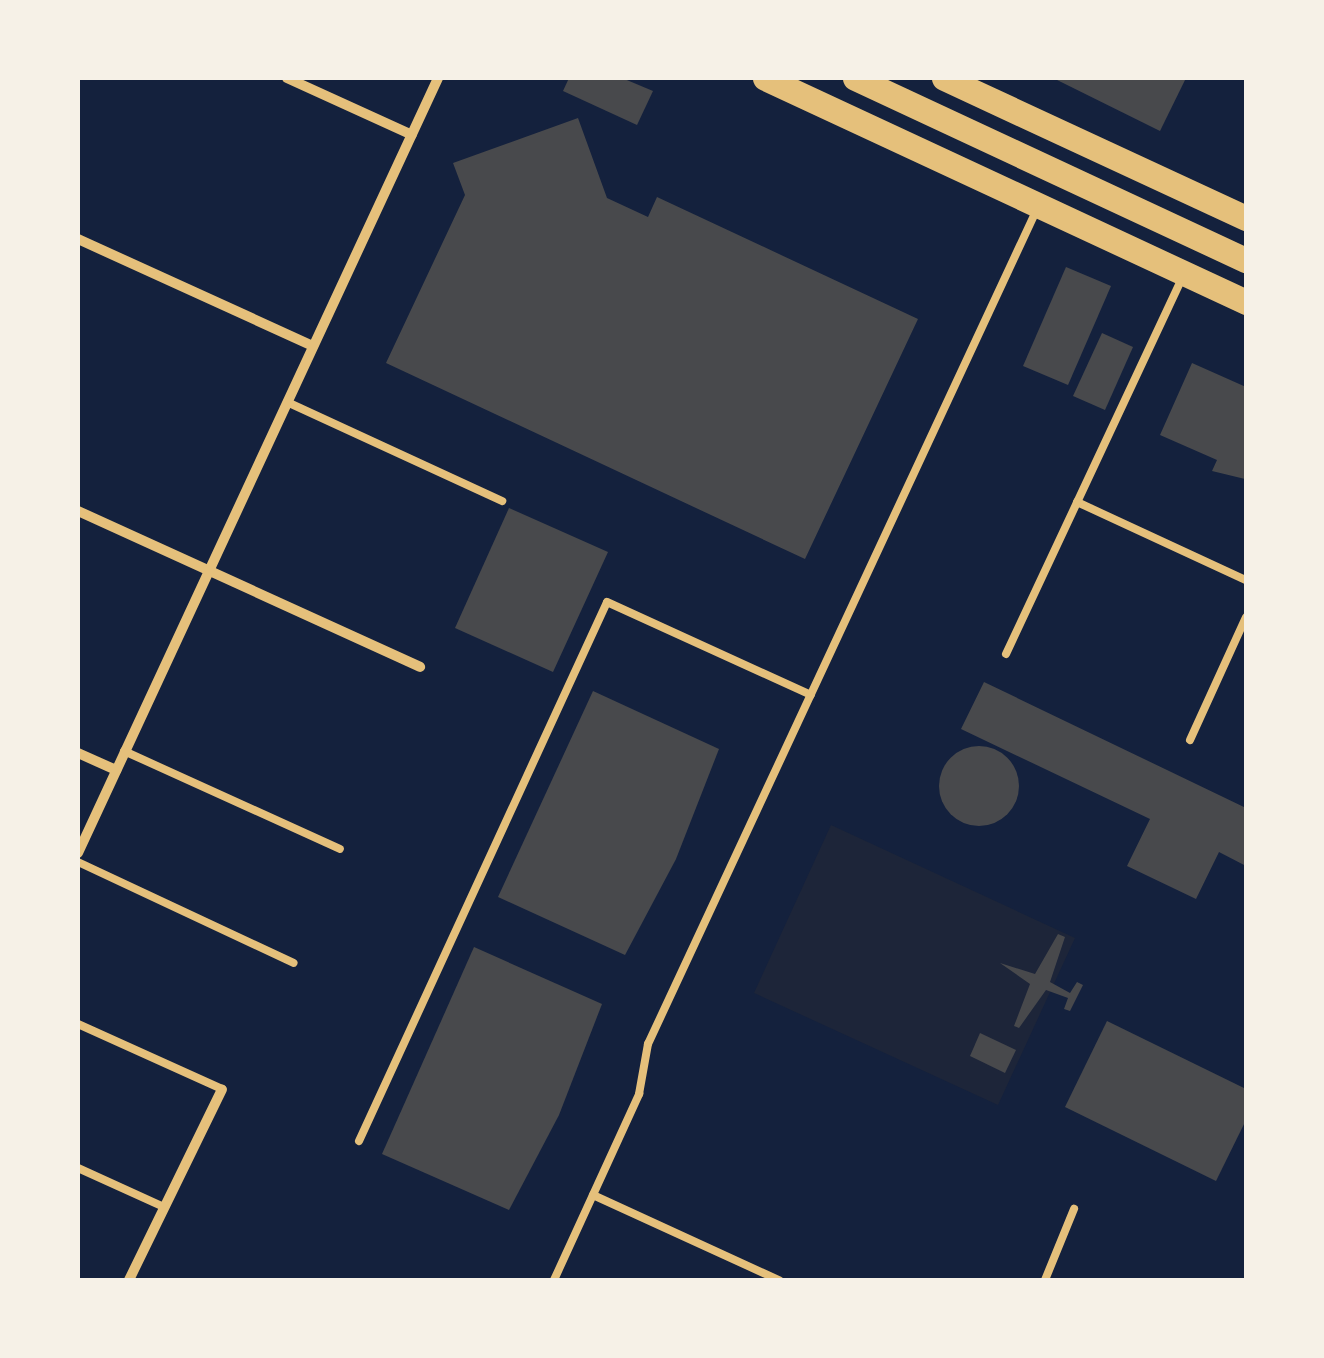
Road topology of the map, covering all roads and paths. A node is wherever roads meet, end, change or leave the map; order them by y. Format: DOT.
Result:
graph roads {
  1 [pos="287,78"];
  2 [pos="438,78"];
  3 [pos="765,78"];
  4 [pos="855,78"];
  5 [pos="944,78"];
  6 [pos="412,135"];
  7 [pos="1039,205"];
  8 [pos="1246,218"];
  9 [pos="78,239"];
  10 [pos="1246,260"];
  11 [pos="1185,273"];
  12 [pos="1246,302"];
  13 [pos="314,346"];
  14 [pos="287,402"];
  15 [pos="502,501"];
  16 [pos="1078,502"];
  17 [pos="78,511"];
  18 [pos="208,571"];
  19 [pos="1246,580"];
  20 [pos="1246,617"];
  21 [pos="1006,654"];
  22 [pos="420,667"];
  23 [pos="811,694"];
  24 [pos="1190,740"];
  25 [pos="124,750"];
  26 [pos="78,753"];
  27 [pos="116,770"];
  28 [pos="340,849"];
  29 [pos="78,853"];
  30 [pos="78,862"];
  31 [pos="294,963"];
  32 [pos="78,1024"];
  33 [pos="222,1089"];
  34 [pos="359,1142"];
  35 [pos="78,1168"];
  36 [pos="593,1195"];
  37 [pos="164,1207"];
  38 [pos="1074,1209"];
  39 [pos="129,1280"];
  40 [pos="554,1280"];
  41 [pos="779,1280"];
  42 [pos="1046,1280"];
  1 -- 6 [label="street"];
  2 -- 6 [label="street"];
  3 -- 7 [label="main road"];
  4 -- 10 [label="main road"];
  5 -- 8 [label="main road"];
  6 -- 13 [label="street"];
  7 -- 11 [label="main road"];
  7 -- 23 [label="lane"];
  9 -- 13 [label="street"];
  11 -- 12 [label="main road"];
  11 -- 16 [label="lane"];
  13 -- 14 [label="street"];
  14 -- 15 [label="lane"];
  14 -- 18 [label="street"];
  16 -- 19 [label="lane"];
  16 -- 21 [label="lane"];
  17 -- 18 [label="street"];
  18 -- 22 [label="street"];
  18 -- 25 [label="street"];
  20 -- 24 [label="lane"];
  23 -- 34 [label="lane"];
  23 -- 36 [label="lane"];
  25 -- 27 [label="street"];
  25 -- 28 [label="lane"];
  26 -- 27 [label="street"];
  27 -- 29 [label="street"];
  30 -- 31 [label="lane"];
  32 -- 33 [label="lane"];
  33 -- 37 [label="street"];
  35 -- 37 [label="lane"];
  36 -- 40 [label="lane"];
  36 -- 41 [label="lane"];
  37 -- 39 [label="street"];
  38 -- 42 [label="lane"];
}
